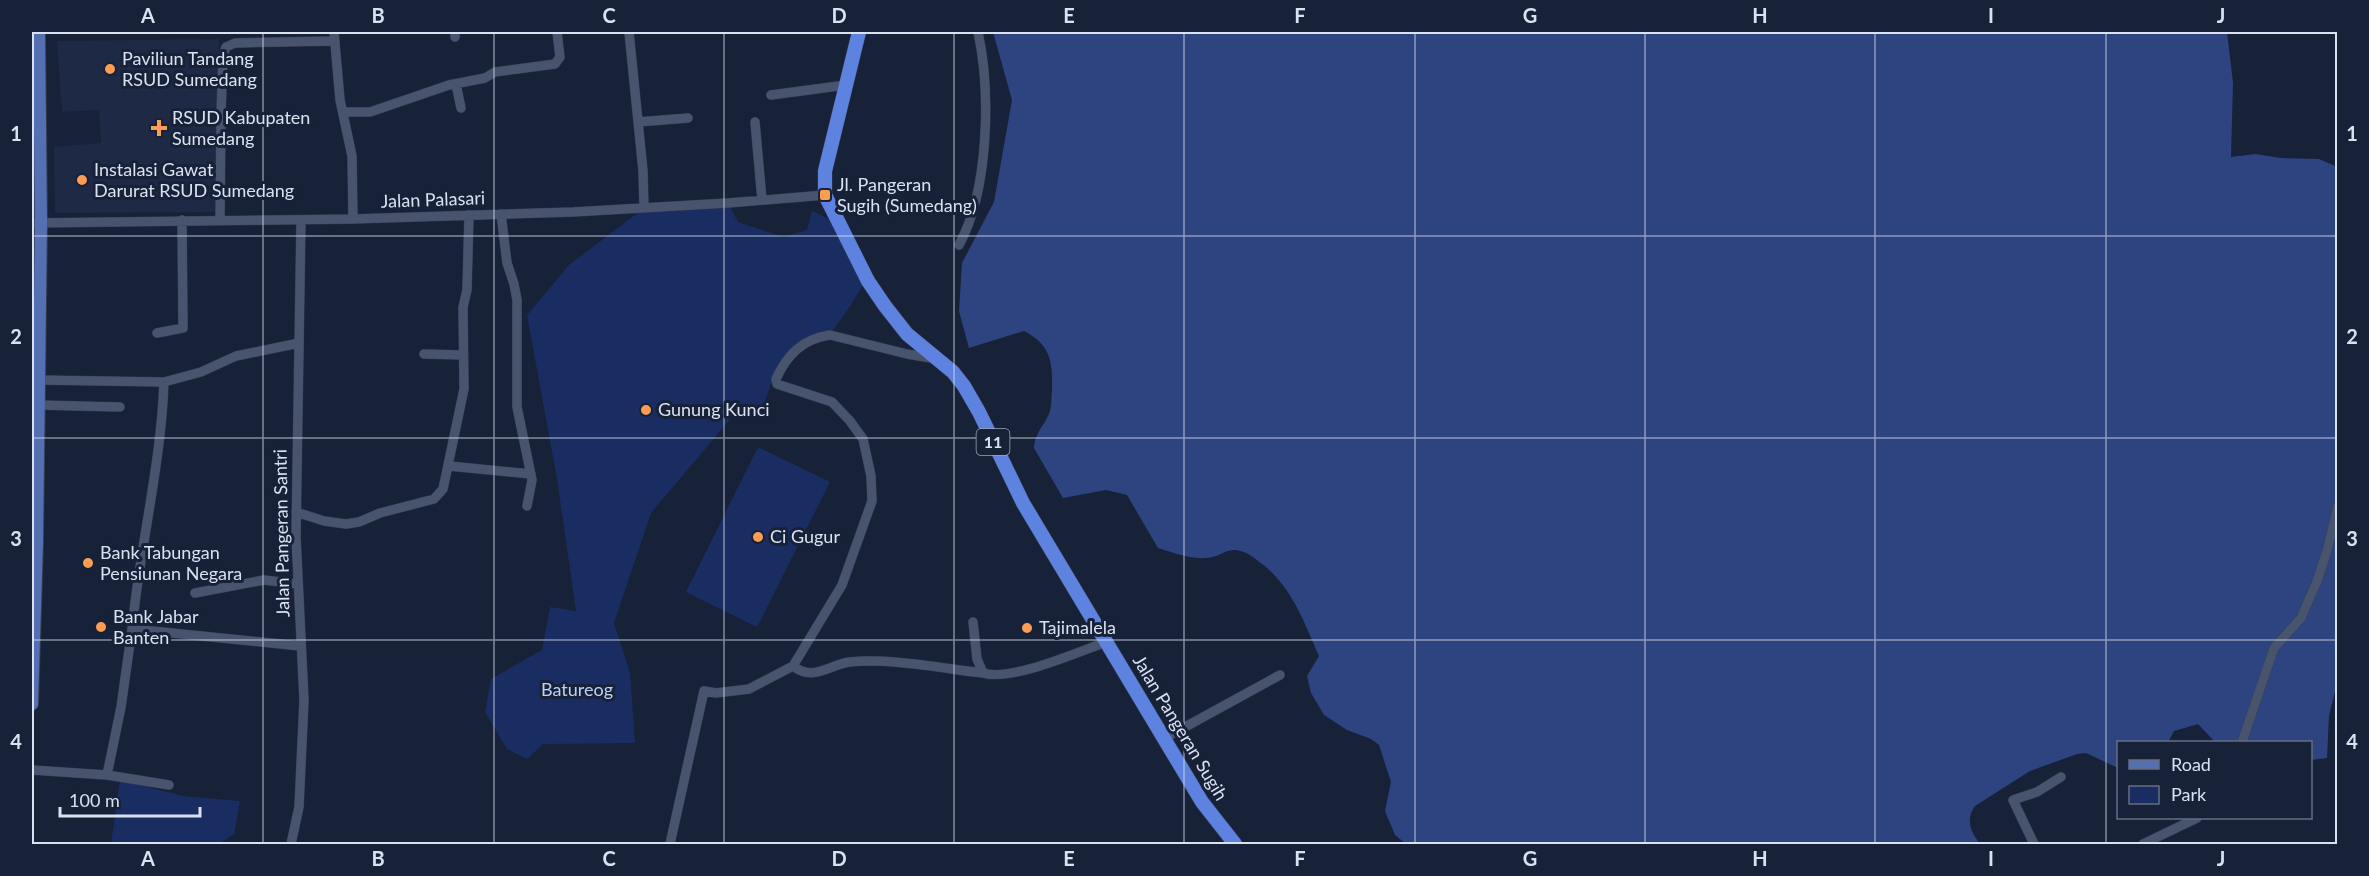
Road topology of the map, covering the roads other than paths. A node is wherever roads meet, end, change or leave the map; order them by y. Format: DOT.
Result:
graph roads {
  1 [pos="39,32"];
  2 [pos="557,32"];
  3 [pos="629,32"];
  4 [pos="859,32"];
  5 [pos="978,32"];
  6 [pos="334,36"];
  7 [pos="456,84"];
  8 [pos="846,85"];
  9 [pos="771,95"];
  10 [pos="461,108"];
  11 [pos="344,112"];
  12 [pos="688,118"];
  13 [pos="35,122"];
  14 [pos="638,122"];
  15 [pos="755,122"];
  16 [pos="825,195"];
  17 [pos="762,200"];
  18 [pos="644,207"];
  19 [pos="501,214"];
  20 [pos="470,215"];
  21 [pos="220,219"];
  22 [pos="353,219"];
  23 [pos="182,220"];
  24 [pos="301,220"];
  25 [pos="36,223"];
  26 [pos="959,245"];
  27 [pos="157,333"];
  28 [pos="299,343"];
  29 [pos="424,354"];
  30 [pos="463,355"];
  31 [pos="939,360"];
  32 [pos="38,380"];
  33 [pos="164,382"];
  34 [pos="38,405"];
  35 [pos="120,407"];
  36 [pos="34,439"];
  37 [pos="449,466"];
  38 [pos="531,474"];
  39 [pos="527,506"];
  40 [pos="2337,506"];
  41 [pos="296,512"];
  42 [pos="34,542"];
  43 [pos="297,584"];
  44 [pos="195,592"];
  45 [pos="33,618"];
  46 [pos="973,622"];
  47 [pos="132,629"];
  48 [pos="1106,642"];
  49 [pos="300,646"];
  50 [pos="793,666"];
  51 [pos="983,673"];
  52 [pos="1280,675"];
  53 [pos="32,694"];
  54 [pos="32,704"];
  55 [pos="1165,738"];
  56 [pos="2242,741"];
  57 [pos="32,770"];
  58 [pos="107,775"];
  59 [pos="2061,777"];
  60 [pos="169,785"];
  61 [pos="2195,819"];
  62 [pos="291,844"];
  63 [pos="302,844"];
  64 [pos="670,844"];
  65 [pos="1235,844"];
  66 [pos="2034,844"];
  67 [pos="2143,844"];
  1 -- 13 [label="main road"];
  2 -- 7 [label="street"];
  3 -- 14 [label="street"];
  4 -- 8 [label="highway, Jalan Pangeran Sugih / 11"];
  5 -- 26 [label="street"];
  6 -- 11 [label="street"];
  6 -- 21 [label="street"];
  7 -- 10 [label="street"];
  7 -- 11 [label="street"];
  8 -- 9 [label="street"];
  8 -- 16 [label="highway, Jalan Pangeran Sugih / 11"];
  11 -- 22 [label="street"];
  12 -- 14 [label="street"];
  13 -- 25 [label="main road"];
  14 -- 18 [label="street"];
  15 -- 17 [label="street"];
  16 -- 17 [label="street, Jalan Palasari"];
  16 -- 31 [label="highway, Jalan Pangeran Sugih / 11"];
  17 -- 18 [label="street, Jalan Palasari"];
  18 -- 19 [label="street, Jalan Palasari"];
  19 -- 20 [label="street, Jalan Palasari"];
  19 -- 38 [label="street"];
  20 -- 22 [label="street, Jalan Palasari"];
  20 -- 30 [label="street"];
  21 -- 23 [label="street, Jalan Palasari"];
  21 -- 24 [label="street, Jalan Palasari"];
  22 -- 24 [label="street, Jalan Palasari"];
  23 -- 25 [label="street, Jalan Palasari"];
  23 -- 27 [label="street"];
  24 -- 28 [label="street, Jalan Pangeran Santri"];
  25 -- 32 [label="main road"];
  28 -- 33 [label="street"];
  28 -- 41 [label="street, Jalan Pangeran Santri"];
  29 -- 30 [label="street"];
  30 -- 37 [label="street"];
  31 -- 48 [label="highway, Jalan Pangeran Sugih / 11"];
  31 -- 50 [label="street"];
  32 -- 33 [label="street"];
  32 -- 34 [label="main road"];
  33 -- 47 [label="street"];
  34 -- 35 [label="street"];
  34 -- 36 [label="main road"];
  36 -- 42 [label="main road"];
  37 -- 38 [label="street"];
  37 -- 41 [label="street"];
  38 -- 39 [label="street"];
  40 -- 56 [label="street"];
  41 -- 43 [label="street, Jalan Pangeran Santri"];
  42 -- 45 [label="main road"];
  43 -- 44 [label="street"];
  43 -- 49 [label="street, Jalan Pangeran Santri"];
  45 -- 53 [label="main road"];
  46 -- 51 [label="street"];
  47 -- 49 [label="street"];
  47 -- 58 [label="street"];
  48 -- 51 [label="street"];
  48 -- 55 [label="highway, Jalan Pangeran Sugih / 11"];
  49 -- 62 [label="street, Jalan Pangeran Santri"];
  50 -- 51 [label="street"];
  50 -- 64 [label="street"];
  52 -- 55 [label="street"];
  53 -- 54 [label="main road"];
  55 -- 65 [label="highway, Jalan Pangeran Sugih / 11"];
  57 -- 58 [label="street"];
  58 -- 60 [label="street"];
  59 -- 66 [label="street"];
  61 -- 67 [label="street"];
  62 -- 63 [label="street"];
}
